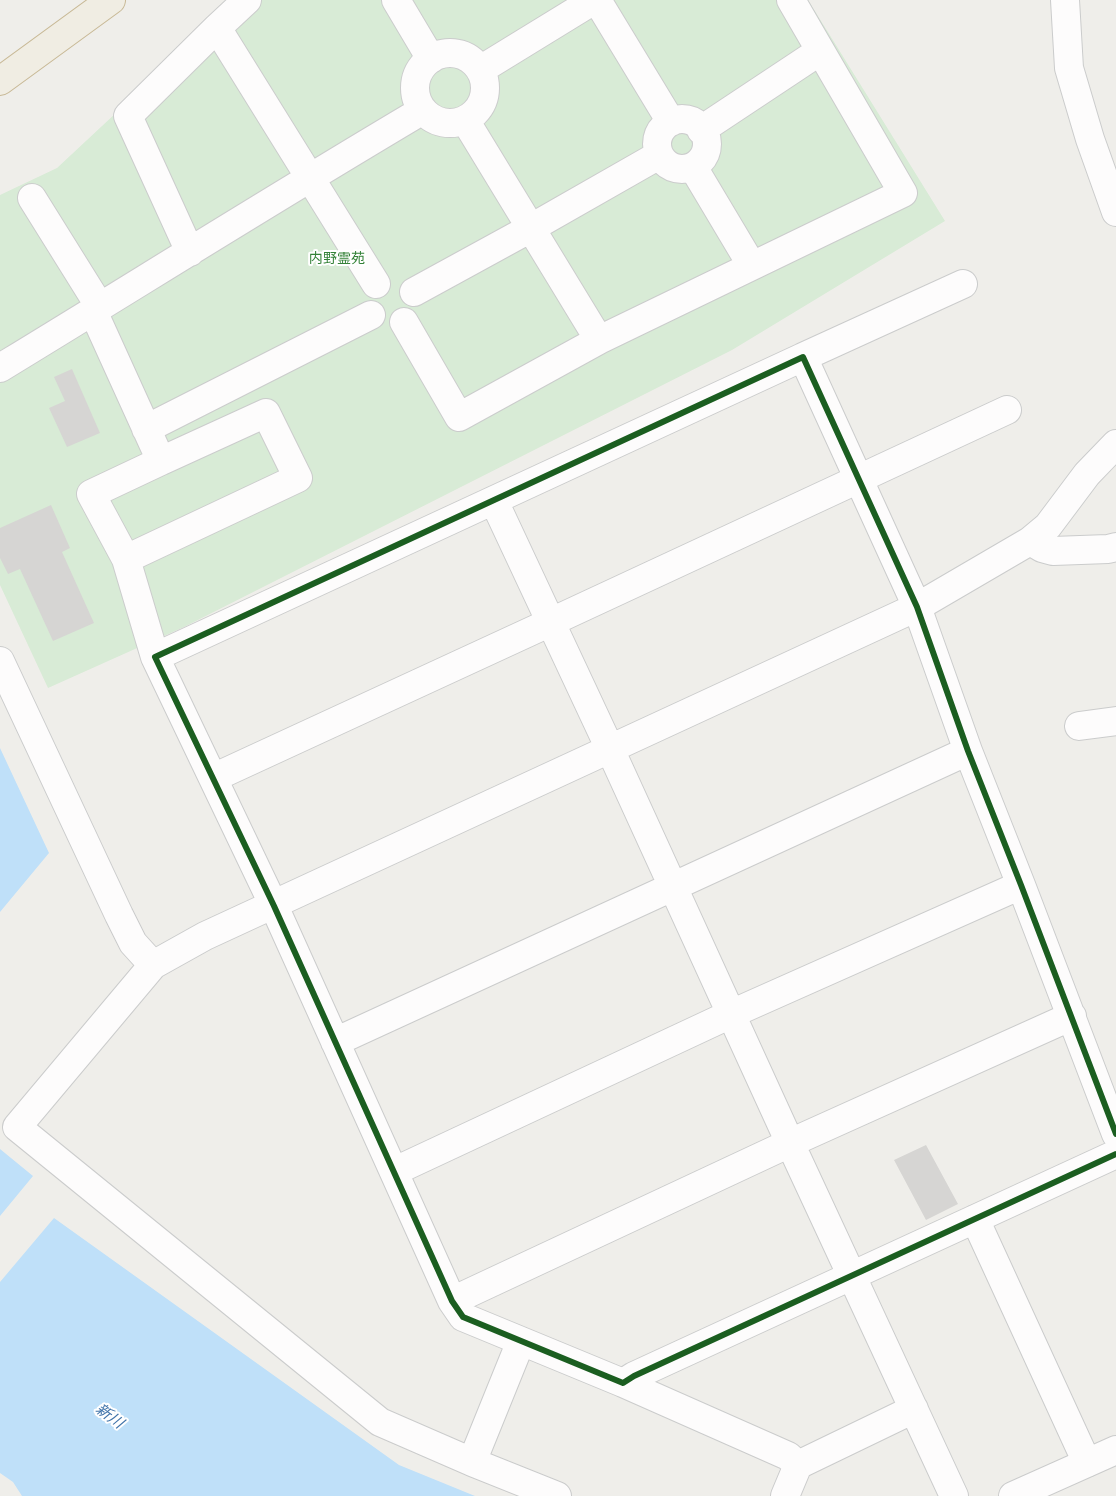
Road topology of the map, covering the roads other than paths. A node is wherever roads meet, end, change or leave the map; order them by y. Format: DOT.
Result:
graph roads {
  1 [pos="112,0"];
  2 [pos="247,0"];
  3 [pos="396,0"];
  4 [pos="595,0"];
  5 [pos="791,0"];
  6 [pos="1065,0"];
  7 [pos="216,28"];
  8 [pos="820,51"];
  9 [pos="431,59"];
  10 [pos="480,70"];
  11 [pos="0,81"];
  12 [pos="423,110"];
  13 [pos="465,120"];
  14 [pos="671,122"];
  15 [pos="701,130"];
  16 [pos="659,155"];
  17 [pos="693,166"];
  18 [pos="309,177"];
  19 [pos="32,198"];
  20 [pos="1114,201"];
  21 [pos="531,228"];
  22 [pos="190,252"];
  23 [pos="752,266"];
  24 [pos="376,284"];
  25 [pos="963,284"];
  26 [pos="414,292"];
  27 [pos="97,309"];
  28 [pos="371,315"];
  29 [pos="404,322"];
  30 [pos="599,340"];
  31 [pos="803,358"];
  32 [pos="0,368"];
  33 [pos="1007,410"];
  34 [pos="146,429"];
  35 [pos="1116,444"];
  36 [pos="160,461"];
  37 [pos="858,478"];
  38 [pos="494,501"];
  39 [pos="1030,541"];
  40 [pos="1116,547"];
  41 [pos="126,559"];
  42 [pos="917,607"];
  43 [pos="551,622"];
  44 [pos="155,657"];
  45 [pos="0,661"];
  46 [pos="1116,721"];
  47 [pos="1079,726"];
  48 [pos="610,749"];
  49 [pos="968,751"];
  50 [pos="213,778"];
  51 [pos="1021,885"];
  52 [pos="672,887"];
  53 [pos="274,906"];
  54 [pos="153,965"];
  55 [pos="731,1014"];
  56 [pos="1072,1016"];
  57 [pos="335,1042"];
  58 [pos="1116,1134"];
  59 [pos="790,1143"];
  60 [pos="1116,1154"];
  61 [pos="394,1171"];
  62 [pos="975,1219"];
  63 [pos="851,1276"];
  64 [pos="452,1301"];
  65 [pos="521,1341"];
  66 [pos="623,1383"];
  67 [pos="914,1409"];
  68 [pos="1116,1450"];
  69 [pos="472,1462"];
  70 [pos="1088,1463"];
  71 [pos="798,1465"];
  72 [pos="557,1496"];
  73 [pos="785,1496"];
  74 [pos="954,1496"];
  75 [pos="1013,1496"];
  1 -- 11 [label="highway"];
  2 -- 7 [label="street"];
  3 -- 9 [label="street"];
  4 -- 10 [label="street"];
  4 -- 14 [label="street"];
  5 -- 8 [label="street"];
  6 -- 20 [label="street"];
  7 -- 18 [label="street"];
  7 -- 22 [label="street"];
  8 -- 15 [label="street"];
  8 -- 23 [label="street"];
  9 -- 10 [label="street"];
  9 -- 12 [label="street"];
  10 -- 13 [label="street"];
  12 -- 13 [label="street"];
  12 -- 18 [label="street"];
  13 -- 21 [label="street"];
  14 -- 15 [label="street"];
  14 -- 16 [label="street"];
  15 -- 17 [label="street"];
  16 -- 17 [label="street"];
  16 -- 21 [label="street"];
  17 -- 23 [label="street"];
  18 -- 22 [label="street"];
  18 -- 24 [label="street"];
  19 -- 27 [label="street"];
  21 -- 26 [label="street"];
  21 -- 30 [label="street"];
  22 -- 27 [label="street"];
  23 -- 30 [label="street"];
  24 -- 26 [label="street"];
  24 -- 28 [label="street"];
  25 -- 31 [label="street"];
  26 -- 29 [label="street"];
  27 -- 32 [label="street"];
  27 -- 34 [label="street"];
  28 -- 29 [label="street"];
  28 -- 34 [label="street"];
  29 -- 30 [label="street"];
  31 -- 37 [label="street"];
  31 -- 38 [label="street"];
  33 -- 37 [label="street"];
  34 -- 36 [label="street"];
  35 -- 39 [label="street"];
  36 -- 41 [label="street"];
  36 -- 41 [label="street"];
  37 -- 42 [label="street"];
  37 -- 43 [label="street"];
  38 -- 43 [label="street"];
  38 -- 44 [label="street"];
  39 -- 40 [label="street"];
  39 -- 42 [label="street"];
  41 -- 44 [label="street"];
  42 -- 48 [label="street"];
  42 -- 49 [label="street"];
  43 -- 48 [label="street"];
  43 -- 50 [label="street"];
  44 -- 50 [label="street"];
  45 -- 54 [label="street"];
  46 -- 47 [label="street"];
  48 -- 52 [label="street"];
  48 -- 53 [label="street"];
  49 -- 51 [label="street"];
  49 -- 52 [label="street"];
  50 -- 53 [label="street"];
  51 -- 55 [label="street"];
  51 -- 56 [label="street"];
  52 -- 55 [label="street"];
  52 -- 57 [label="street"];
  53 -- 54 [label="street"];
  53 -- 57 [label="street"];
  54 -- 69 [label="street"];
  55 -- 59 [label="street"];
  55 -- 61 [label="street"];
  56 -- 58 [label="street"];
  56 -- 59 [label="street"];
  57 -- 61 [label="street"];
  59 -- 63 [label="street"];
  59 -- 64 [label="street"];
  60 -- 62 [label="street"];
  61 -- 64 [label="street"];
  62 -- 63 [label="street"];
  62 -- 70 [label="street"];
  63 -- 66 [label="street"];
  63 -- 67 [label="street"];
  64 -- 65 [label="street"];
  65 -- 66 [label="street"];
  65 -- 69 [label="street"];
  66 -- 71 [label="street"];
  67 -- 71 [label="street"];
  67 -- 74 [label="street"];
  68 -- 70 [label="street"];
  69 -- 72 [label="street"];
  70 -- 75 [label="street"];
  71 -- 73 [label="street"];
}
